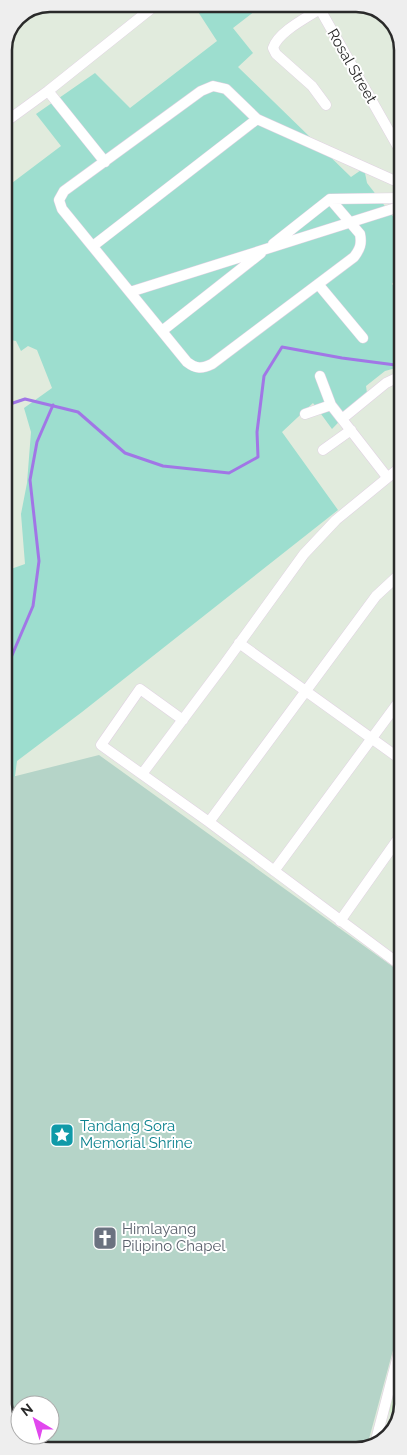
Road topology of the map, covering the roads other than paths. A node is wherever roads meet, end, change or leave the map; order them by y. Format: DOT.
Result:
graph roads {
  1 [pos="147,12"];
  2 [pos="310,13"];
  3 [pos="321,13"];
  4 [pos="48,91"];
  5 [pos="326,104"];
  6 [pos="12,117"];
  7 [pos="257,119"];
  8 [pos="394,140"];
  9 [pos="104,162"];
  10 [pos="394,180"];
  11 [pos="330,198"];
  12 [pos="394,198"];
  13 [pos="394,209"];
  14 [pos="93,246"];
  15 [pos="318,284"];
  16 [pos="130,292"];
  17 [pos="162,331"];
  18 [pos="363,338"];
  19 [pos="320,376"];
  20 [pos="394,379"];
  21 [pos="331,405"];
  22 [pos="305,414"];
  23 [pos="342,419"];
  24 [pos="351,430"];
  25 [pos="323,450"];
  26 [pos="394,472"];
  27 [pos="385,479"];
  28 [pos="394,579"];
  29 [pos="240,642"];
  30 [pos="306,691"];
  31 [pos="394,708"];
  32 [pos="183,720"];
  33 [pos="372,738"];
  34 [pos="394,754"];
  35 [pos="142,774"];
  36 [pos="209,822"];
  37 [pos="394,845"];
  38 [pos="274,871"];
  39 [pos="340,921"];
  40 [pos="394,960"];
  41 [pos="394,1372"];
  42 [pos="378,1436"];
  1 -- 4 [label="street"];
  2 -- 5 [label="street"];
  3 -- 8 [label="street, Rosal Street"];
  4 -- 6 [label="street"];
  4 -- 9 [label="street"];
  7 -- 9 [label="street"];
  7 -- 10 [label="street"];
  7 -- 14 [label="street"];
  9 -- 14 [label="street"];
  11 -- 12 [label="street"];
  11 -- 15 [label="street"];
  11 -- 17 [label="street"];
  13 -- 16 [label="street"];
  14 -- 16 [label="street"];
  15 -- 17 [label="street"];
  15 -- 18 [label="street"];
  16 -- 17 [label="street"];
  19 -- 21 [label="street"];
  20 -- 23 [label="street"];
  21 -- 22 [label="street"];
  21 -- 23 [label="street"];
  23 -- 24 [label="street"];
  24 -- 25 [label="street"];
  24 -- 27 [label="street"];
  26 -- 27 [label="street"];
  27 -- 29 [label="street"];
  28 -- 30 [label="street"];
  29 -- 30 [label="street"];
  29 -- 32 [label="street"];
  30 -- 33 [label="street"];
  30 -- 36 [label="street"];
  31 -- 33 [label="street"];
  32 -- 35 [label="street"];
  32 -- 35 [label="street"];
  33 -- 34 [label="street"];
  33 -- 38 [label="street"];
  35 -- 36 [label="street"];
  36 -- 38 [label="street"];
  37 -- 39 [label="street"];
  38 -- 39 [label="street"];
  39 -- 40 [label="street"];
  41 -- 42 [label="street"];
}
